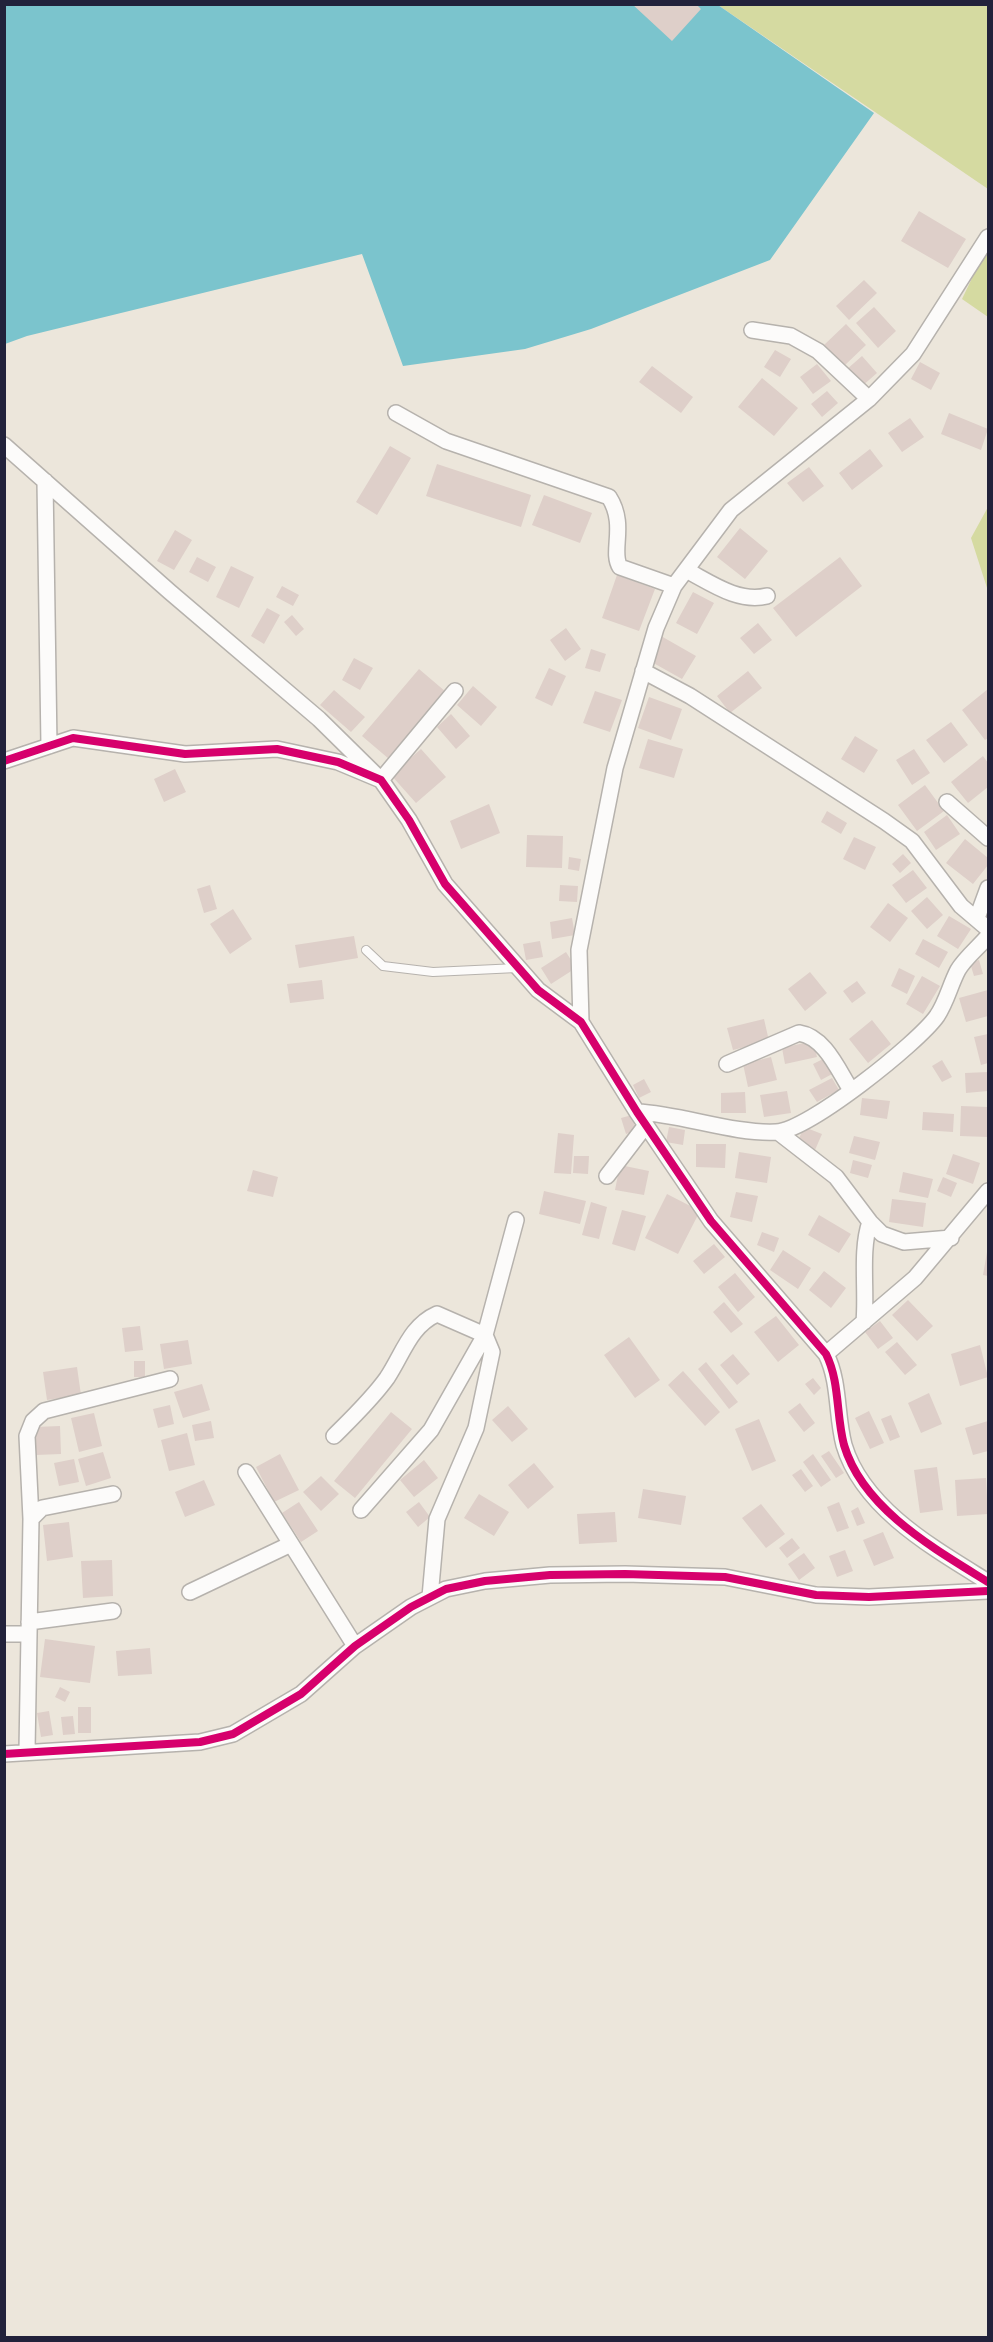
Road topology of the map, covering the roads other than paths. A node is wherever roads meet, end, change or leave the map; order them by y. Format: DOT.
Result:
graph roads {
  1 [pos="988,237"];
  2 [pos="752,330"];
  3 [pos="869,399"];
  4 [pos="396,413"];
  5 [pos="4,445"];
  6 [pos="45,481"];
  7 [pos="686,570"];
  8 [pos="674,586"];
  9 [pos="767,596"];
  10 [pos="642,671"];
  11 [pos="455,691"];
  12 [pos="49,746"];
  13 [pos="4,761"];
  14 [pos="381,780"];
  15 [pos="947,802"];
  16 [pos="988,838"];
  17 [pos="988,888"];
  18 [pos="976,918"];
  19 [pos="988,929"];
  20 [pos="988,936"];
  21 [pos="366,950"];
  22 [pos="519,968"];
  23 [pos="581,1022"];
  24 [pos="727,1064"];
  25 [pos="851,1090"];
  26 [pos="637,1112"];
  27 [pos="645,1125"];
  28 [pos="778,1132"];
  29 [pos="607,1176"];
  30 [pos="988,1191"];
  31 [pos="516,1220"];
  32 [pos="870,1222"];
  33 [pos="951,1238"];
  34 [pos="864,1322"];
  35 [pos="485,1335"];
  36 [pos="826,1354"];
  37 [pos="170,1379"];
  38 [pos="334,1436"];
  39 [pos="246,1472"];
  40 [pos="113,1494"];
  41 [pos="361,1510"];
  42 [pos="30,1519"];
  43 [pos="291,1544"];
  44 [pos="988,1582"];
  45 [pos="988,1591"];
  46 [pos="190,1592"];
  47 [pos="430,1597"];
  48 [pos="113,1611"];
  49 [pos="29,1628"];
  50 [pos="4,1634"];
  51 [pos="355,1646"];
  52 [pos="27,1750"];
  53 [pos="4,1754"];
  1 -- 3 [label="street"];
  2 -- 3 [label="street"];
  3 -- 7 [label="street"];
  4 -- 8 [label="street"];
  5 -- 6 [label="street"];
  6 -- 12 [label="street"];
  6 -- 14 [label="street"];
  7 -- 8 [label="street"];
  7 -- 9 [label="street"];
  8 -- 10 [label="street"];
  10 -- 18 [label="street"];
  10 -- 23 [label="street"];
  11 -- 14 [label="street"];
  12 -- 13 [label="street"];
  12 -- 14 [label="street"];
  14 -- 22 [label="street"];
  15 -- 16 [label="street"];
  17 -- 18 [label="street"];
  18 -- 19 [label="street"];
  20 -- 25 [label="street"];
  21 -- 22 [label="lane"];
  22 -- 23 [label="street"];
  23 -- 26 [label="street"];
  24 -- 25 [label="street"];
  25 -- 28 [label="street"];
  26 -- 27 [label="street"];
  26 -- 28 [label="street"];
  27 -- 29 [label="street"];
  27 -- 36 [label="street"];
  28 -- 32 [label="street"];
  30 -- 33 [label="street"];
  31 -- 35 [label="street"];
  32 -- 33 [label="street"];
  32 -- 34 [label="street"];
  33 -- 34 [label="street"];
  34 -- 36 [label="street"];
  35 -- 38 [label="street"];
  35 -- 41 [label="street"];
  35 -- 47 [label="street"];
  36 -- 44 [label="street"];
  37 -- 42 [label="street"];
  39 -- 43 [label="street"];
  40 -- 42 [label="street"];
  42 -- 49 [label="street"];
  43 -- 46 [label="street"];
  43 -- 51 [label="street"];
  45 -- 47 [label="street"];
  47 -- 51 [label="street"];
  48 -- 49 [label="street"];
  49 -- 50 [label="street"];
  49 -- 52 [label="street"];
  51 -- 52 [label="street"];
  52 -- 53 [label="street"];
}
